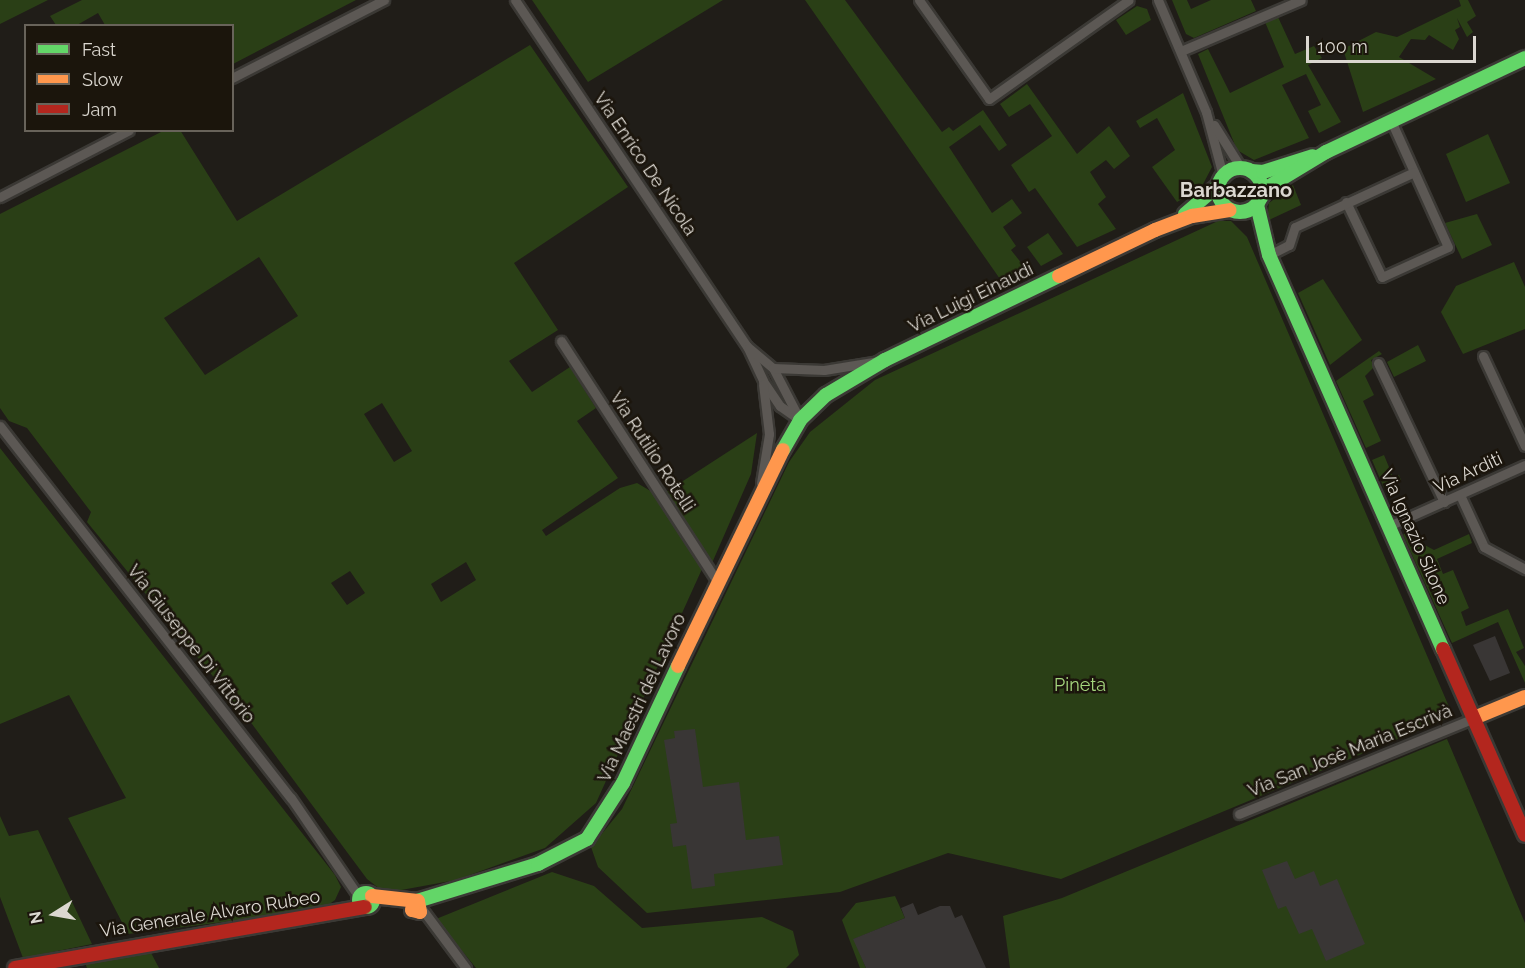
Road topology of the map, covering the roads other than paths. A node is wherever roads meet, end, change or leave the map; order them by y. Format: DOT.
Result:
graph roads {
  1 [pos="384,0"];
  2 [pos="515,0"];
  3 [pos="919,0"];
  4 [pos="1129,0"];
  5 [pos="1158,0"];
  6 [pos="1301,0"];
  7 [pos="1181,51"];
  8 [pos="1525,58"];
  9 [pos="234,77"];
  10 [pos="1206,112"];
  11 [pos="1391,121"];
  12 [pos="125,132"];
  13 [pos="1326,152"];
  14 [pos="1246,170"];
  15 [pos="1414,171"];
  16 [pos="1221,180"];
  17 [pos="0,197"];
  18 [pos="1259,201"];
  19 [pos="1346,202"];
  20 [pos="1235,211"];
  21 [pos="1168,225"];
  22 [pos="1269,255"];
  23 [pos="561,341"];
  24 [pos="747,346"];
  25 [pos="1483,356"];
  26 [pos="885,360"];
  27 [pos="1378,363"];
  28 [pos="773,368"];
  29 [pos="763,381"];
  30 [pos="800,420"];
  31 [pos="0,426"];
  32 [pos="1525,446"];
  33 [pos="1525,465"];
  34 [pos="760,489"];
  35 [pos="1460,495"];
  36 [pos="1444,502"];
  37 [pos="1391,525"];
  38 [pos="1525,569"];
  39 [pos="717,581"];
  40 [pos="1525,697"];
  41 [pos="1474,718"];
  42 [pos="1239,814"];
  43 [pos="1525,835"];
  44 [pos="366,900"];
  45 [pos="420,908"];
  46 [pos="15,968"];
  47 [pos="466,968"];
  1 -- 9 [label="street"];
  2 -- 24 [label="street, Via Enrico De Nicola"];
  3 -- 4 [label="street"];
  5 -- 7 [label="street"];
  6 -- 7 [label="street"];
  7 -- 10 [label="street"];
  8 -- 11 [label="street"];
  10 -- 14 [label="street"];
  10 -- 16 [label="street"];
  11 -- 13 [label="street"];
  11 -- 15 [label="street"];
  12 -- 17 [label="street"];
  13 -- 14 [label="street"];
  13 -- 18 [label="street"];
  14 -- 16 [label="street"];
  14 -- 18 [label="street"];
  15 -- 19 [label="street"];
  15 -- 19 [label="street"];
  16 -- 20 [label="street"];
  16 -- 21 [label="street, Via Luigi Einaudi"];
  18 -- 20 [label="street"];
  18 -- 22 [label="street, Via Ignazio Silone"];
  19 -- 22 [label="street"];
  20 -- 21 [label="street, Via Luigi Einaudi"];
  20 -- 22 [label="street, Via Ignazio Silone"];
  21 -- 26 [label="street, Via Luigi Einaudi"];
  22 -- 37 [label="street, Via Ignazio Silone"];
  23 -- 39 [label="street, Via Rutilio Rotelli"];
  24 -- 28 [label="street"];
  24 -- 29 [label="street"];
  25 -- 32 [label="street"];
  26 -- 28 [label="street"];
  26 -- 30 [label="street, Via Luigi Einaudi"];
  27 -- 36 [label="street"];
  28 -- 30 [label="street"];
  29 -- 30 [label="street"];
  29 -- 34 [label="street"];
  30 -- 34 [label="street, Via Maestri del Lavoro"];
  31 -- 44 [label="street, Via Giuseppe Di Vittorio"];
  33 -- 35 [label="street, Via Arditi"];
  34 -- 39 [label="street, Via Maestri del Lavoro"];
  35 -- 36 [label="street, Via Arditi"];
  35 -- 38 [label="street"];
  36 -- 37 [label="street, Via Arditi"];
  37 -- 41 [label="street, Via Ignazio Silone"];
  39 -- 45 [label="street, Via Maestri del Lavoro"];
  40 -- 41 [label="street"];
  41 -- 42 [label="street, Via San Josè Maria Escrivà"];
  41 -- 43 [label="street, Via Ignazio Silone"];
  44 -- 45 [label="street, Via Maestri del Lavoro"];
  44 -- 46 [label="street, Via Generale Alvaro Rubeo"];
  45 -- 47 [label="street"];
}
